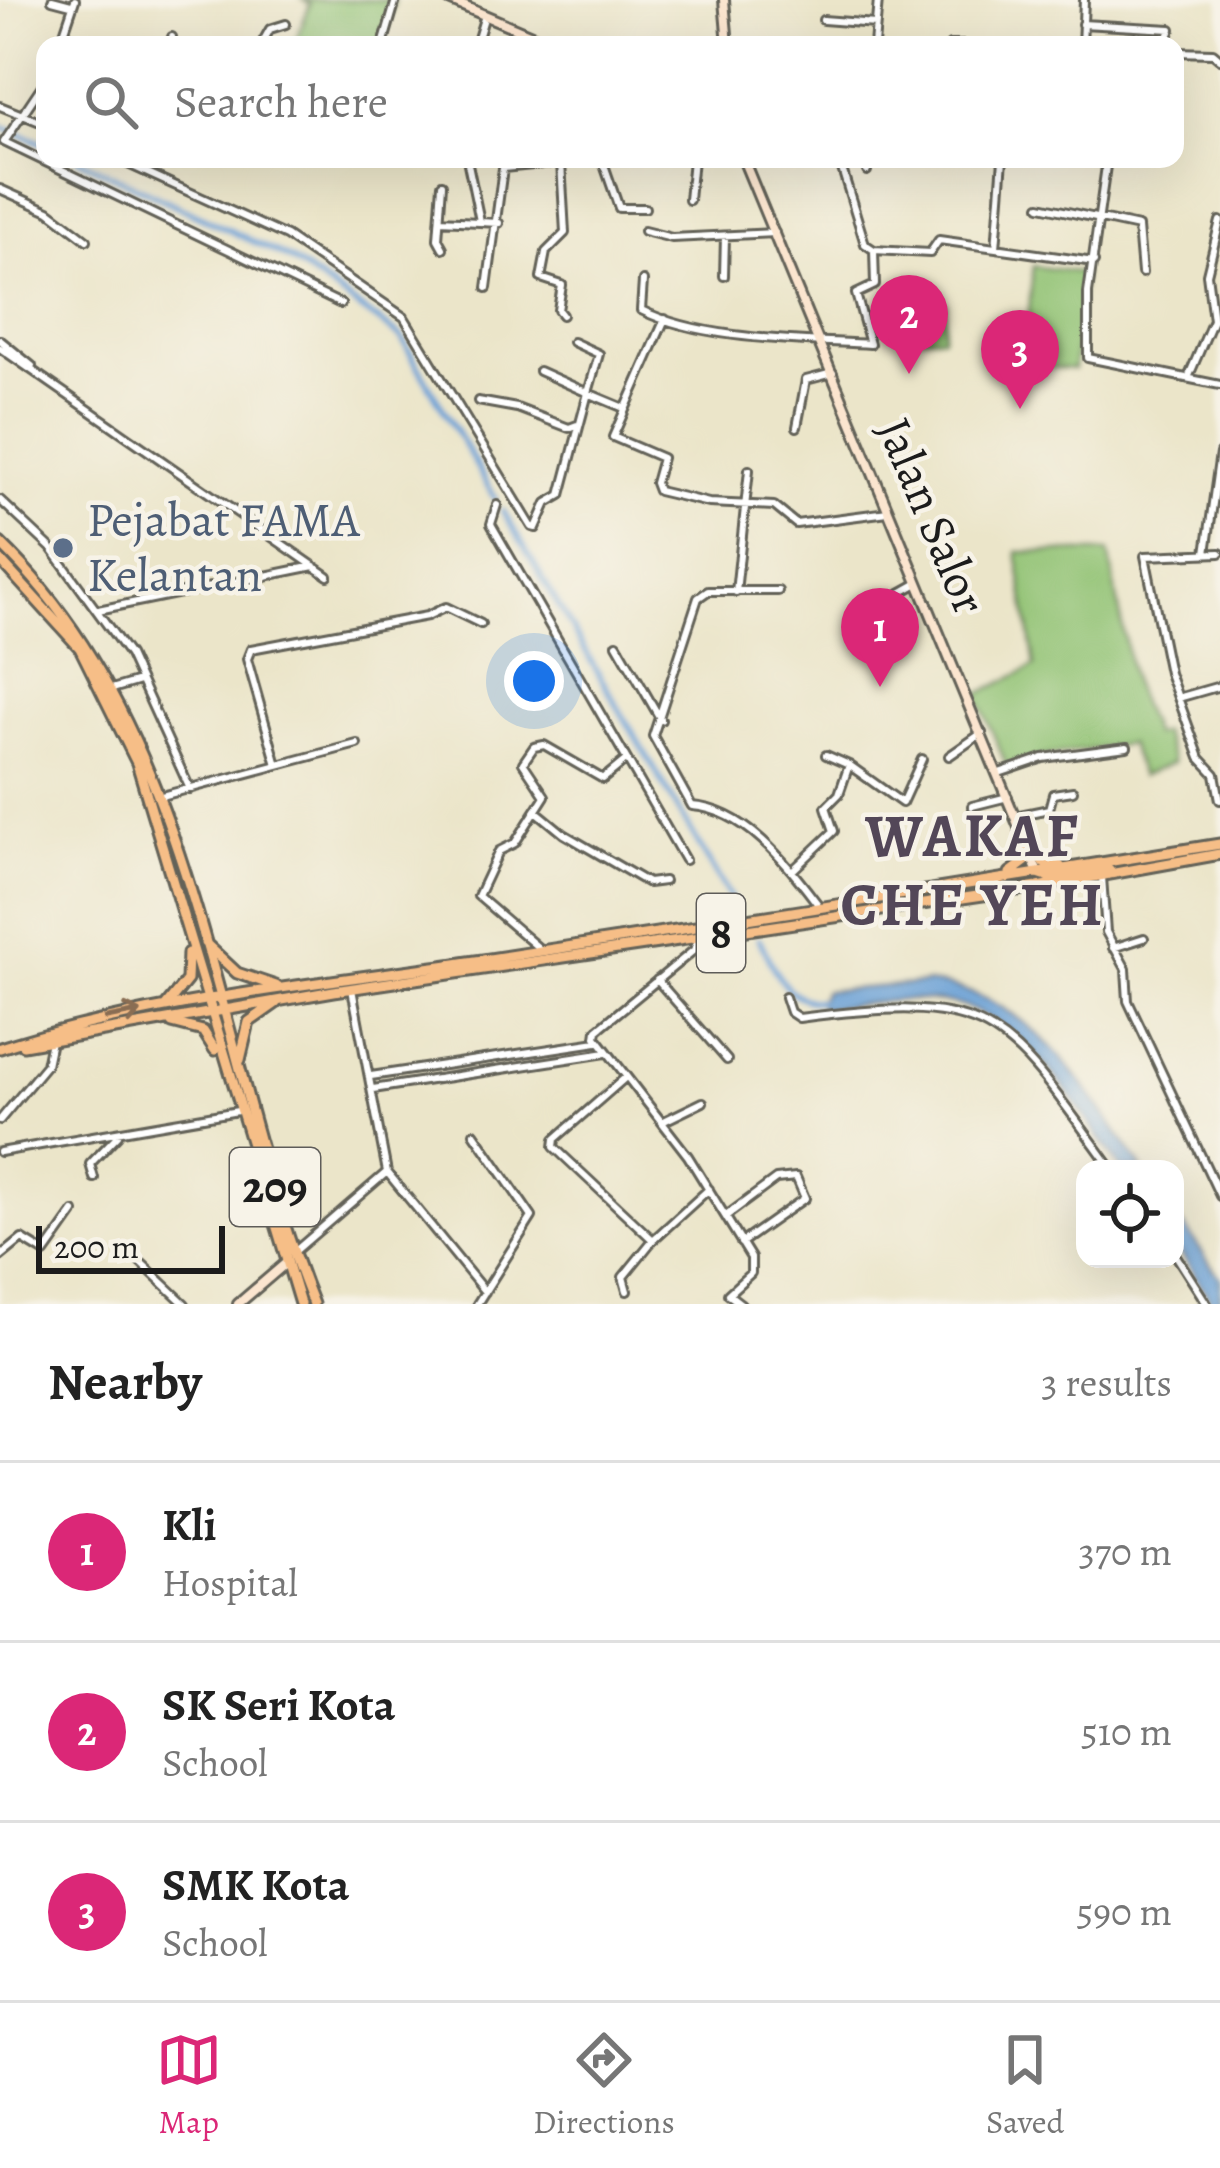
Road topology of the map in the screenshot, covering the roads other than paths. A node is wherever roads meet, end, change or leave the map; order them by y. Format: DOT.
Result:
graph roads {
  1 [pos="52,0"];
  2 [pos="396,0"];
  3 [pos="449,0"];
  4 [pos="724,0"];
  5 [pos="878,0"];
  6 [pos="1084,0"];
  7 [pos="74,3"];
  8 [pos="485,15"];
  9 [pos="823,20"];
  10 [pos="286,24"];
  11 [pos="876,24"];
  12 [pos="1082,24"];
  13 [pos="63,36"];
  14 [pos="266,36"];
  15 [pos="386,36"];
  16 [pos="479,36"];
  17 [pos="534,36"];
  18 [pos="727,36"];
  19 [pos="875,36"];
  20 [pos="1082,36"];
  21 [pos="1169,36"];
  22 [pos="1184,52"];
  23 [pos="1220,59"];
  24 [pos="36,92"];
  25 [pos="0,106"];
  26 [pos="21,111"];
  27 [pos="36,119"];
  28 [pos="36,154"];
  29 [pos="64,168"];
  30 [pos="136,168"];
  31 [pos="144,168"];
  32 [pos="469,168"];
  33 [pos="503,168"];
  34 [pos="561,168"];
  35 [pos="601,168"];
  36 [pos="691,168"];
  37 [pos="744,168"];
  38 [pos="842,168"];
  39 [pos="867,168"];
  40 [pos="1002,168"];
  41 [pos="1106,168"];
  42 [pos="143,171"];
  43 [pos="867,171"];
  44 [pos="442,184"];
  45 [pos="0,189"];
  46 [pos="689,200"];
  47 [pos="1040,206"];
  48 [pos="645,208"];
  49 [pos="1099,218"];
  50 [pos="440,220"];
  51 [pos="480,221"];
  52 [pos="1220,222"];
  53 [pos="499,223"];
  54 [pos="644,231"];
  55 [pos="775,233"];
  56 [pos="725,236"];
  57 [pos="87,240"];
  58 [pos="443,248"];
  59 [pos="996,248"];
  60 [pos="874,250"];
  61 [pos="1094,262"];
  62 [pos="1142,273"];
  63 [pos="724,276"];
  64 [pos="643,281"];
  65 [pos="488,288"];
  66 [pos="1209,292"];
  67 [pos="1220,295"];
  68 [pos="341,304"];
  69 [pos="562,315"];
  70 [pos="665,319"];
  71 [pos="820,341"];
  72 [pos="573,342"];
  73 [pos="0,344"];
  74 [pos="539,371"];
  75 [pos="833,373"];
  76 [pos="1188,378"];
  77 [pos="1220,385"];
  78 [pos="588,393"];
  79 [pos="478,401"];
  80 [pos="625,408"];
  81 [pos="578,425"];
  82 [pos="797,427"];
  83 [pos="1220,458"];
  84 [pos="749,470"];
  85 [pos="0,500"];
  86 [pos="497,505"];
  87 [pos="747,505"];
  88 [pos="891,512"];
  89 [pos="0,543"];
  90 [pos="1206,553"];
  91 [pos="1220,553"];
  92 [pos="0,560"];
  93 [pos="314,566"];
  94 [pos="328,576"];
  95 [pos="921,582"];
  96 [pos="778,591"];
  97 [pos="736,592"];
  98 [pos="98,610"];
  99 [pos="481,624"];
  100 [pos="883,635"];
  101 [pos="616,644"];
  102 [pos="139,680"];
  103 [pos="1220,686"];
  104 [pos="112,689"];
  105 [pos="1178,698"];
  106 [pos="661,720"];
  107 [pos="982,733"];
  108 [pos="357,744"];
  109 [pos="1127,747"];
  110 [pos="826,755"];
  111 [pos="949,756"];
  112 [pos="922,759"];
  113 [pos="626,760"];
  114 [pos="277,765"];
  115 [pos="849,765"];
  116 [pos="1216,769"];
  117 [pos="999,773"];
  118 [pos="190,789"];
  119 [pos="1073,791"];
  120 [pos="1008,796"];
  121 [pos="158,797"];
  122 [pos="1220,800"];
  123 [pos="972,806"];
  124 [pos="536,811"];
  125 [pos="1016,818"];
  126 [pos="1023,838"];
  127 [pos="1220,844"];
  128 [pos="1032,848"];
  129 [pos="1220,854"];
  130 [pos="685,860"];
  131 [pos="1097,864"];
  132 [pos="1160,865"];
  133 [pos="792,871"];
  134 [pos="1038,873"];
  135 [pos="1102,877"];
  136 [pos="988,879"];
  137 [pos="664,881"];
  138 [pos="956,897"];
  139 [pos="820,908"];
  140 [pos="700,936"];
  141 [pos="1144,938"];
  142 [pos="201,940"];
  143 [pos="189,944"];
  144 [pos="1113,948"];
  145 [pos="541,950"];
  146 [pos="657,980"];
  147 [pos="279,987"];
  148 [pos="352,989"];
  149 [pos="785,997"];
  150 [pos="218,998"];
  151 [pos="206,1000"];
  152 [pos="280,1000"];
  153 [pos="166,1006"];
  154 [pos="216,1012"];
  155 [pos="168,1021"];
  156 [pos="51,1041"];
  157 [pos="597,1042"];
  158 [pos="0,1048"];
  159 [pos="606,1053"];
  160 [pos="727,1060"];
  161 [pos="239,1069"];
  162 [pos="226,1070"];
  163 [pos="371,1076"];
  164 [pos="626,1077"];
  165 [pos="373,1089"];
  166 [pos="703,1102"];
  167 [pos="238,1111"];
  168 [pos="0,1120"];
  169 [pos="662,1121"];
  170 [pos="121,1132"];
  171 [pos="474,1133"];
  172 [pos="0,1152"];
  173 [pos="1105,1160"];
  174 [pos="386,1172"];
  175 [pos="94,1178"];
  176 [pos="710,1189"];
  177 [pos="1220,1196"];
  178 [pos="74,1212"];
  179 [pos="726,1216"];
  180 [pos="653,1240"];
  181 [pos="741,1243"];
  182 [pos="294,1252"];
  183 [pos="132,1254"];
  184 [pos="0,1257"];
  185 [pos="286,1263"];
  186 [pos="1184,1268"];
  187 [pos="627,1291"];
  188 [pos="485,1292"];
  189 [pos="185,1304"];
  190 [pos="238,1304"];
  191 [pos="300,1304"];
  192 [pos="313,1304"];
  193 [pos="477,1304"];
  194 [pos="741,1304"];
  195 [pos="1207,1304"];
  1 -- 7 [label="street"];
  2 -- 15 [label="street"];
  3 -- 8 [label="main road"];
  4 -- 18 [label="main road"];
  5 -- 11 [label="street"];
  6 -- 12 [label="street"];
  7 -- 13 [label="street"];
  8 -- 16 [label="street"];
  8 -- 17 [label="main road"];
  9 -- 11 [label="street"];
  10 -- 14 [label="street"];
  11 -- 19 [label="street"];
  12 -- 20 [label="street"];
  12 -- 21 [label="street"];
  22 -- 23 [label="street"];
  24 -- 26 [label="street"];
  25 -- 26 [label="street"];
  26 -- 27 [label="street"];
  26 -- 28 [label="street"];
  29 -- 68 [label="street"];
  30 -- 42 [label="street"];
  31 -- 42 [label="street"];
  32 -- 51 [label="street"];
  33 -- 53 [label="street"];
  34 -- 69 [label="street"];
  35 -- 48 [label="street"];
  36 -- 46 [label="street"];
  37 -- 55 [label="main road, Jalan Salor"];
  38 -- 60 [label="street"];
  39 -- 43 [label="street"];
  40 -- 59 [label="street"];
  41 -- 49 [label="street"];
  42 -- 81 [label="street"];
  44 -- 50 [label="street"];
  45 -- 57 [label="street"];
  47 -- 49 [label="street"];
  49 -- 61 [label="street"];
  49 -- 62 [label="street"];
  50 -- 51 [label="street"];
  50 -- 58 [label="street"];
  51 -- 53 [label="street"];
  52 -- 66 [label="street"];
  53 -- 65 [label="street"];
  54 -- 56 [label="street"];
  55 -- 56 [label="street"];
  55 -- 71 [label="main road, Jalan Salor"];
  56 -- 63 [label="street"];
  59 -- 60 [label="street"];
  59 -- 61 [label="street"];
  60 -- 71 [label="street"];
  61 -- 76 [label="street"];
  64 -- 70 [label="street"];
  66 -- 67 [label="street"];
  66 -- 76 [label="street"];
  70 -- 71 [label="street"];
  70 -- 80 [label="street"];
  71 -- 75 [label="main road, Jalan Salor"];
  72 -- 78 [label="street"];
  73 -- 93 [label="street"];
  74 -- 78 [label="street"];
  75 -- 82 [label="street"];
  75 -- 88 [label="main road, Jalan Salor"];
  76 -- 77 [label="street"];
  78 -- 80 [label="street"];
  78 -- 81 [label="street"];
  79 -- 81 [label="street"];
  80 -- 87 [label="street"];
  83 -- 90 [label="street"];
  84 -- 87 [label="street"];
  85 -- 98 [label="street"];
  86 -- 113 [label="street"];
  87 -- 88 [label="street"];
  87 -- 97 [label="street"];
  88 -- 95 [label="main road, Jalan Salor"];
  89 -- 104 [label="main road"];
  90 -- 91 [label="street"];
  90 -- 105 [label="street"];
  92 -- 143 [label="main road"];
  93 -- 94 [label="street"];
  93 -- 98 [label="street"];
  95 -- 100 [label="street"];
  95 -- 107 [label="main road, Jalan Salor"];
  96 -- 97 [label="street"];
  97 -- 106 [label="street"];
  98 -- 102 [label="street"];
  99 -- 114 [label="street"];
  101 -- 106 [label="street"];
  102 -- 104 [label="street"];
  102 -- 118 [label="street"];
  103 -- 105 [label="street"];
  104 -- 121 [label="main road"];
  105 -- 116 [label="street"];
  106 -- 133 [label="street"];
  107 -- 111 [label="street"];
  107 -- 117 [label="main road, Jalan Salor"];
  108 -- 114 [label="street"];
  109 -- 117 [label="street"];
  110 -- 115 [label="street"];
  112 -- 115 [label="street"];
  113 -- 124 [label="street"];
  113 -- 130 [label="street"];
  114 -- 118 [label="street"];
  115 -- 133 [label="street"];
  116 -- 122 [label="street"];
  117 -- 120 [label="main road, Jalan Salor"];
  118 -- 121 [label="street"];
  119 -- 125 [label="street"];
  120 -- 123 [label="street"];
  120 -- 125 [label="main road, Jalan Salor"];
  121 -- 142 [label="main road"];
  124 -- 137 [label="street"];
  124 -- 145 [label="street"];
  125 -- 126 [label="main road, Jalan Salor"];
  125 -- 128 [label="main road, Jalan Salor"];
  126 -- 134 [label="main road, Jalan Salor"];
  126 -- 136 [label="main road"];
  127 -- 131 [label="main road, 8"];
  128 -- 131 [label="main road"];
  128 -- 134 [label="main road, Jalan Salor"];
  129 -- 132 [label="main road, 8"];
  131 -- 134 [label="main road, 8"];
  132 -- 134 [label="main road"];
  132 -- 135 [label="main road, 8"];
  133 -- 139 [label="street"];
  134 -- 136 [label="main road, 8"];
  134 -- 138 [label="main road"];
  135 -- 138 [label="main road, 8"];
  135 -- 144 [label="street"];
  136 -- 139 [label="main road, 8"];
  138 -- 140 [label="main road, 8"];
  139 -- 145 [label="main road, 8"];
  140 -- 146 [label="street"];
  140 -- 148 [label="main road, 8"];
  141 -- 144 [label="street"];
  142 -- 147 [label="main road"];
  142 -- 150 [label="main road"];
  143 -- 151 [label="main road"];
  143 -- 153 [label="main road"];
  144 -- 177 [label="street"];
  145 -- 147 [label="main road, 8"];
  146 -- 157 [label="street"];
  146 -- 160 [label="street"];
  147 -- 150 [label="main road, 8"];
  148 -- 152 [label="main road, 8"];
  148 -- 163 [label="street"];
  149 -- 173 [label="street"];
  150 -- 151 [label="main road, 8"];
  150 -- 154 [label="main road"];
  151 -- 153 [label="main road, 8"];
  151 -- 154 [label="main road"];
  152 -- 154 [label="main road, 8"];
  152 -- 161 [label="main road"];
  158 -- 153 [label="main road, 8, one-way"];
  154 -- 155 [label="main road, 8"];
  154 -- 161 [label="main road, 209"];
  154 -- 162 [label="main road, 209"];
  155 -- 156 [label="main road, 8"];
  155 -- 162 [label="main road"];
  156 -- 158 [label="main road, 8"];
  156 -- 168 [label="street"];
  157 -- 159 [label="street"];
  157 -- 163 [label="street"];
  159 -- 164 [label="street"];
  159 -- 165 [label="street"];
  161 -- 182 [label="main road, 209"];
  162 -- 167 [label="main road, 209"];
  163 -- 165 [label="street"];
  164 -- 169 [label="street"];
  164 -- 180 [label="street"];
  165 -- 174 [label="street"];
  166 -- 169 [label="street"];
  167 -- 170 [label="street"];
  167 -- 185 [label="main road, 209"];
  169 -- 176 [label="street"];
  170 -- 172 [label="street"];
  170 -- 175 [label="street"];
  171 -- 188 [label="street"];
  174 -- 182 [label="street"];
  174 -- 188 [label="street"];
  176 -- 179 [label="street"];
  176 -- 180 [label="street"];
  178 -- 184 [label="street"];
  179 -- 181 [label="street"];
  179 -- 181 [label="street"];
  180 -- 187 [label="street"];
  181 -- 194 [label="street"];
  182 -- 192 [label="main road, 209"];
  183 -- 189 [label="street"];
  185 -- 190 [label="main road"];
  185 -- 191 [label="main road, 209"];
  186 -- 195 [label="street"];
  188 -- 193 [label="street"];
}
